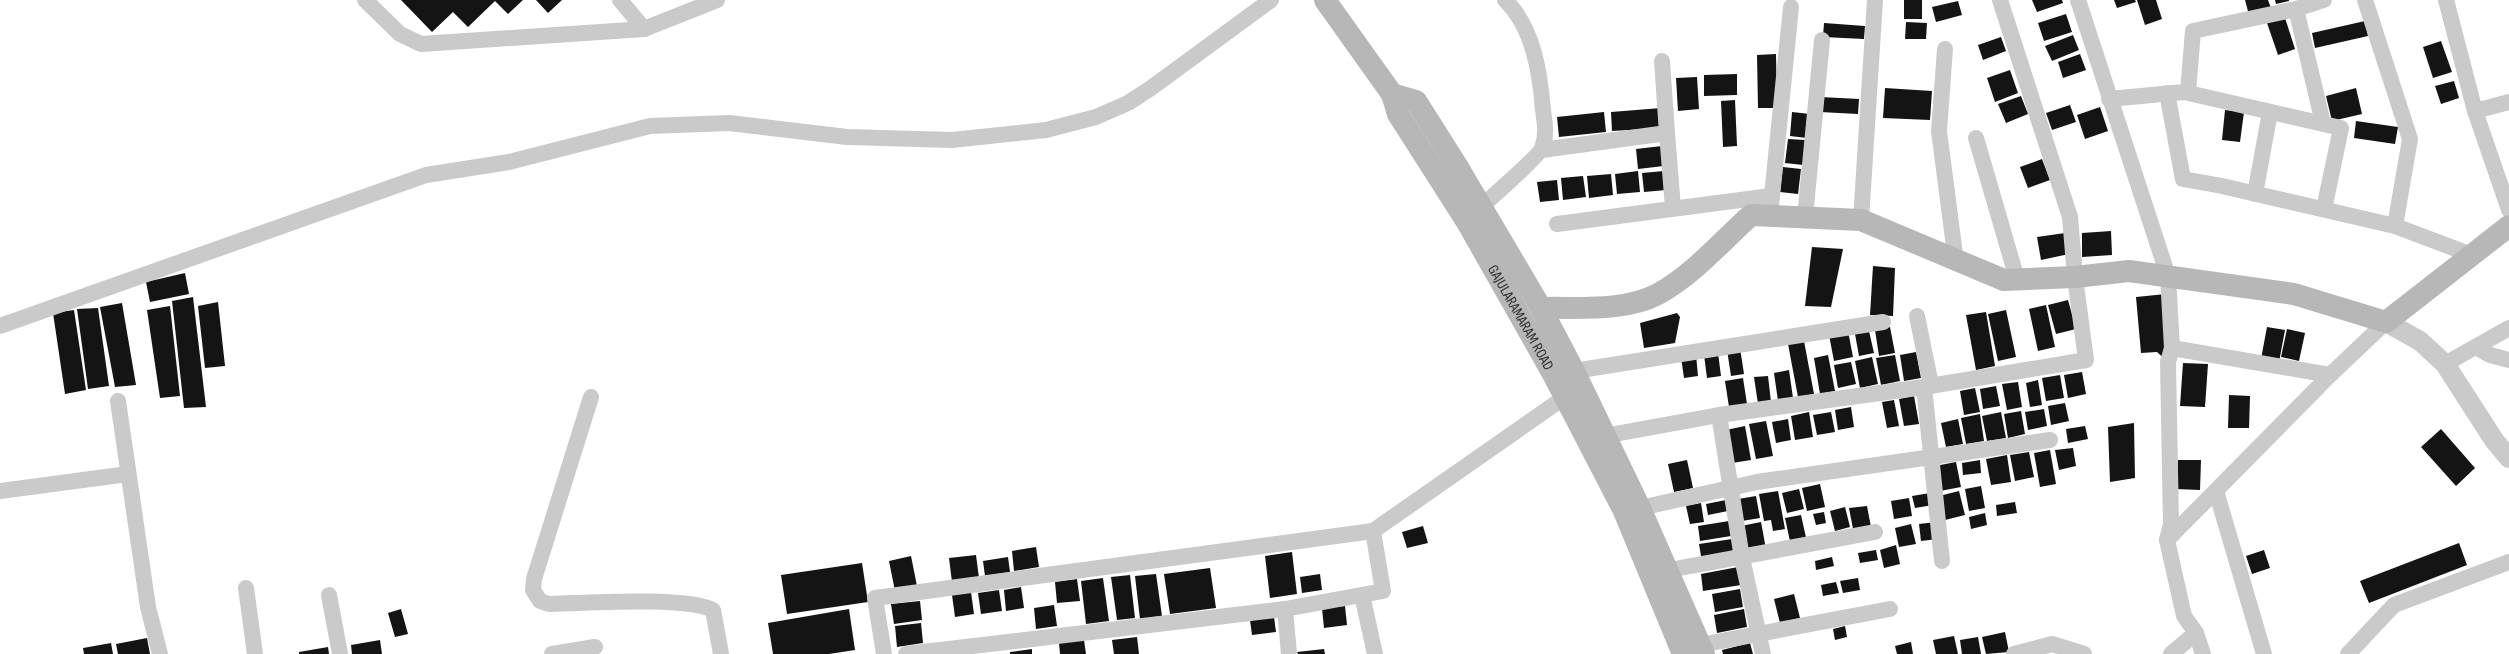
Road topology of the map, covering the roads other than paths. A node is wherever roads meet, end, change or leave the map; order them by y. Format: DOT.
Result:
graph roads {
  1 [pos="365,0"];
  2 [pos="620,0"];
  3 [pos="717,0"];
  4 [pos="1271,0"];
  5 [pos="1325,0"];
  6 [pos="1505,0"];
  7 [pos="1875,0"];
  8 [pos="2000,0"];
  9 [pos="2078,0"];
  10 [pos="2324,0"];
  11 [pos="2365,0"];
  12 [pos="2446,0"];
  13 [pos="1791,7"];
  14 [pos="2296,9"];
  15 [pos="644,29"];
  16 [pos="1822,40"];
  17 [pos="1945,49"];
  18 [pos="1662,61"];
  19 [pos="2188,92"];
  20 [pos="2167,93"];
  21 [pos="1392,94"];
  22 [pos="2109,99"];
  23 [pos="2509,102"];
  24 [pos="2475,111"];
  25 [pos="2270,112"];
  26 [pos="2323,123"];
  27 [pos="1667,134"];
  28 [pos="1976,138"];
  29 [pos="1542,150"];
  30 [pos="2254,194"];
  31 [pos="1482,206"];
  32 [pos="1771,206"];
  33 [pos="1673,208"];
  34 [pos="2324,209"];
  35 [pos="2509,210"];
  36 [pos="1805,217"];
  37 [pos="1861,220"];
  38 [pos="1557,224"];
  39 [pos="2395,226"];
  40 [pos="2509,226"];
  41 [pos="2472,255"];
  42 [pos="1956,262"];
  43 [pos="2168,276"];
  44 [pos="2075,277"];
  45 [pos="2017,279"];
  46 [pos="1541,308"];
  47 [pos="1917,316"];
  48 [pos="1883,322"];
  49 [pos="2386,322"];
  50 [pos="0,326"];
  51 [pos="2509,328"];
  52 [pos="2476,347"];
  53 [pos="2172,348"];
  54 [pos="2509,360"];
  55 [pos="2444,364"];
  56 [pos="1574,371"];
  57 [pos="2330,375"];
  58 [pos="1927,386"];
  59 [pos="591,397"];
  60 [pos="1565,397"];
  61 [pos="118,401"];
  62 [pos="1718,414"];
  63 [pos="1604,436"];
  64 [pos="2050,440"];
  65 [pos="1932,457"];
  66 [pos="2509,458"];
  67 [pos="128,474"];
  68 [pos="1730,487"];
  69 [pos="0,491"];
  70 [pos="2216,491"];
  71 [pos="1640,508"];
  72 [pos="1373,531"];
  73 [pos="1875,532"];
  74 [pos="2167,540"];
  75 [pos="1742,558"];
  76 [pos="1942,561"];
  77 [pos="2509,562"];
  78 [pos="1669,570"];
  79 [pos="246,588"];
  80 [pos="329,595"];
  81 [pos="1362,595"];
  82 [pos="1285,609"];
  83 [pos="1890,609"];
  84 [pos="1757,633"];
  85 [pos="2196,634"];
  86 [pos="595,647"];
  87 [pos="1695,651"];
  88 [pos="160,654"];
  89 [pos="255,654"];
  90 [pos="340,654"];
  91 [pos="552,654"];
  92 [pos="720,654"];
  93 [pos="884,654"];
  94 [pos="906,654"];
  95 [pos="1289,654"];
  96 [pos="1375,654"];
  97 [pos="1763,654"];
  98 [pos="2014,654"];
  99 [pos="2084,654"];
  100 [pos="2171,654"];
  101 [pos="2203,654"];
  102 [pos="2264,654"];
  103 [pos="2348,654"];
  1 -- 15 [label="street"];
  2 -- 15 [label="street"];
  3 -- 15 [label="street"];
  4 -- 50 [label="street"];
  5 -- 21 [label="main road, GAJULARAMARAM ROAD"];
  6 -- 29 [label="street"];
  7 -- 37 [label="street"];
  8 -- 44 [label="street"];
  9 -- 22 [label="street"];
  10 -- 14 [label="street"];
  11 -- 39 [label="street"];
  12 -- 24 [label="street"];
  13 -- 32 [label="street"];
  14 -- 19 [label="street"];
  14 -- 26 [label="street"];
  16 -- 36 [label="street"];
  17 -- 42 [label="street"];
  18 -- 27 [label="street"];
  19 -- 20 [label="street"];
  19 -- 25 [label="street"];
  20 -- 22 [label="street"];
  20 -- 30 [label="street"];
  21 -- 31 [label="main road"];
  21 -- 60 [label="main road, GAJULARAMARAM ROAD"];
  22 -- 43 [label="street"];
  23 -- 24 [label="street"];
  24 -- 35 [label="street"];
  25 -- 26 [label="street"];
  25 -- 30 [label="street"];
  26 -- 34 [label="street"];
  27 -- 29 [label="street"];
  27 -- 33 [label="street"];
  28 -- 45 [label="street"];
  29 -- 31 [label="street"];
  30 -- 34 [label="street"];
  31 -- 46 [label="main road"];
  32 -- 33 [label="street"];
  32 -- 36 [label="main road"];
  32 -- 46 [label="main road"];
  33 -- 38 [label="street"];
  34 -- 39 [label="street"];
  36 -- 37 [label="main road"];
  37 -- 42 [label="main road"];
  39 -- 41 [label="street"];
  40 -- 41 [label="main road"];
  41 -- 49 [label="main road"];
  42 -- 45 [label="main road"];
  43 -- 44 [label="main road"];
  43 -- 49 [label="main road"];
  43 -- 53 [label="street"];
  44 -- 45 [label="main road"];
  44 -- 58 [label="street"];
  46 -- 56 [label="main road"];
  47 -- 58 [label="street"];
  48 -- 56 [label="street"];
  49 -- 55 [label="street"];
  49 -- 57 [label="street"];
  51 -- 52 [label="street"];
  52 -- 54 [label="street"];
  52 -- 55 [label="street"];
  53 -- 57 [label="street"];
  53 -- 74 [label="street"];
  55 -- 66 [label="street"];
  56 -- 63 [label="main road"];
  57 -- 70 [label="street"];
  58 -- 62 [label="street"];
  58 -- 65 [label="street"];
  59 -- 92 [label="street"];
  60 -- 72 [label="street"];
  60 -- 87 [label="main road, GAJULARAMARAM ROAD"];
  61 -- 67 [label="street"];
  62 -- 63 [label="street"];
  62 -- 68 [label="street"];
  63 -- 71 [label="main road"];
  64 -- 65 [label="street"];
  65 -- 68 [label="street"];
  65 -- 76 [label="street"];
  67 -- 69 [label="street"];
  67 -- 88 [label="street"];
  68 -- 71 [label="street"];
  68 -- 75 [label="street"];
  70 -- 74 [label="street"];
  70 -- 102 [label="street"];
  71 -- 78 [label="main road"];
  72 -- 81 [label="street"];
  72 -- 93 [label="street"];
  73 -- 75 [label="street"];
  74 -- 85 [label="street"];
  75 -- 78 [label="street"];
  75 -- 84 [label="street"];
  77 -- 103 [label="street"];
  78 -- 87 [label="main road"];
  79 -- 89 [label="street"];
  80 -- 90 [label="street"];
  81 -- 82 [label="street"];
  81 -- 96 [label="street"];
  82 -- 94 [label="street"];
  82 -- 95 [label="street"];
  83 -- 84 [label="street"];
  84 -- 87 [label="street"];
  84 -- 97 [label="street"];
  85 -- 100 [label="street"];
  85 -- 101 [label="street"];
  86 -- 91 [label="street"];
  98 -- 99 [label="street"];
}
